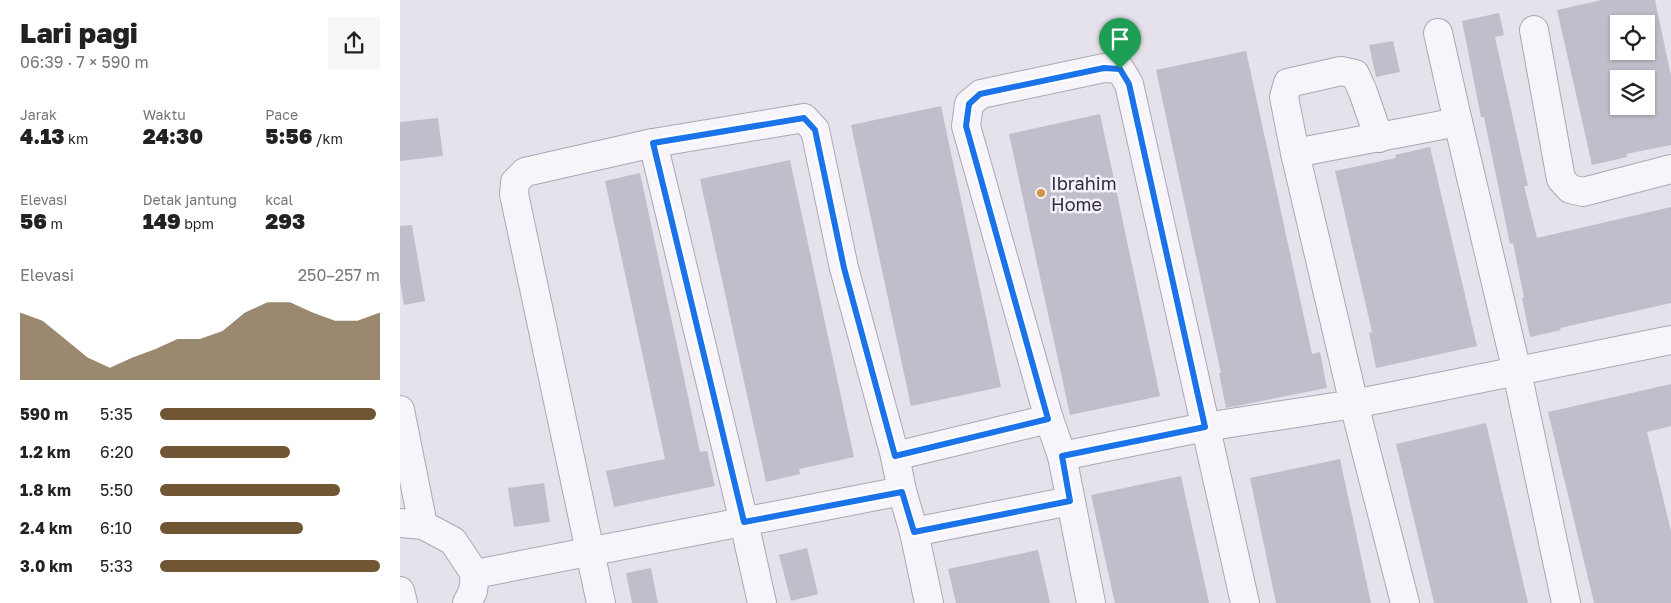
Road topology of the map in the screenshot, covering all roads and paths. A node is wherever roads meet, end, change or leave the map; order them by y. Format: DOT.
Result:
graph roads {
  1 [pos="1534,30"];
  2 [pos="1438,32"];
  3 [pos="1458,122"];
  4 [pos="1379,138"];
  5 [pos="653,143"];
  6 [pos="1295,153"];
  7 [pos="1671,169"];
  8 [pos="1671,340"];
  9 [pos="1517,372"];
  10 [pos="1354,404"];
  11 [pos="400,410"];
  12 [pos="1048,419"];
  13 [pos="1205,427"];
  14 [pos="895,456"];
  15 [pos="1062,456"];
  16 [pos="902,492"];
  17 [pos="1070,501"];
  18 [pos="744,522"];
  19 [pos="412,524"];
  20 [pos="914,532"];
  21 [pos="589,552"];
  22 [pos="475,574"];
  23 [pos="400,591"];
  24 [pos="403,603"];
  25 [pos="467,603"];
  26 [pos="602,603"];
  27 [pos="762,603"];
  28 [pos="929,603"];
  29 [pos="1091,603"];
  30 [pos="1245,603"];
  31 [pos="1404,603"];
  32 [pos="1566,603"];
  1 -- 7 [label="street"];
  2 -- 3 [label="street"];
  3 -- 4 [label="street"];
  3 -- 9 [label="street"];
  4 -- 6 [label="street"];
  4 -- 6 [label="street"];
  5 -- 14 [label="street"];
  5 -- 18 [label="street"];
  5 -- 21 [label="street"];
  6 -- 10 [label="street"];
  8 -- 9 [label="street"];
  9 -- 10 [label="street"];
  9 -- 32 [label="street"];
  10 -- 13 [label="street"];
  10 -- 31 [label="street"];
  11 -- 19 [label="street"];
  12 -- 13 [label="street"];
  12 -- 14 [label="street"];
  12 -- 15 [label="street"];
  13 -- 15 [label="street"];
  13 -- 30 [label="street"];
  14 -- 16 [label="street"];
  15 -- 17 [label="street"];
  16 -- 18 [label="street"];
  16 -- 20 [label="street"];
  17 -- 20 [label="street"];
  17 -- 29 [label="street"];
  18 -- 21 [label="street"];
  18 -- 27 [label="street"];
  19 -- 22 [label="street"];
  20 -- 28 [label="street"];
  21 -- 22 [label="street"];
  21 -- 26 [label="street"];
  22 -- 25 [label="street"];
  23 -- 24 [label="street"];
}
